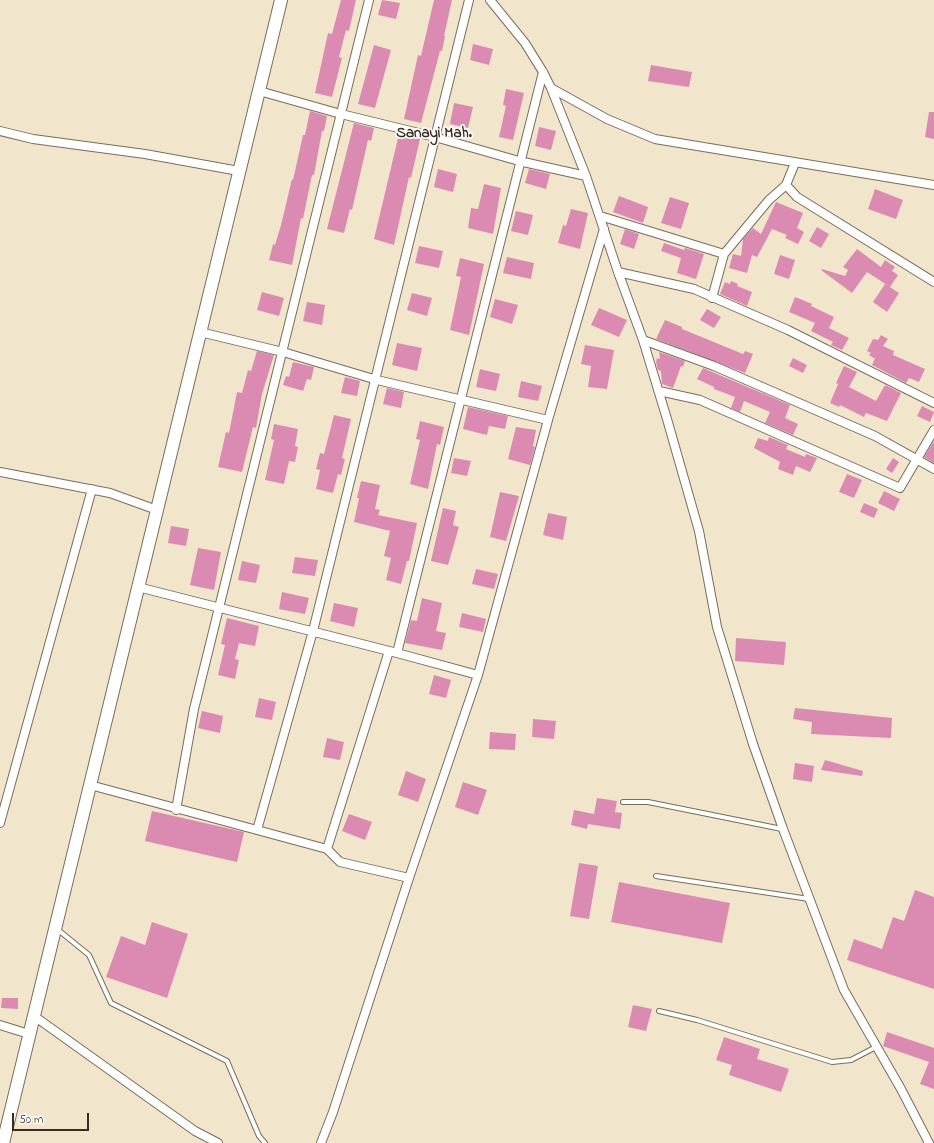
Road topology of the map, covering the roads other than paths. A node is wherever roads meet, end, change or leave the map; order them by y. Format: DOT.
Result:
graph roads {
  1 [pos="281,0"];
  2 [pos="369,0"];
  3 [pos="469,0"];
  4 [pos="490,0"];
  5 [pos="543,72"];
  6 [pos="551,88"];
  7 [pos="259,91"];
  8 [pos="341,114"];
  9 [pos="0,131"];
  10 [pos="436,137"];
  11 [pos="520,161"];
  12 [pos="795,163"];
  13 [pos="239,171"];
  14 [pos="586,176"];
  15 [pos="786,185"];
  16 [pos="934,185"];
  17 [pos="600,216"];
  18 [pos="604,229"];
  19 [pos="724,254"];
  20 [pos="618,272"];
  21 [pos="934,282"];
  22 [pos="712,298"];
  23 [pos="200,332"];
  24 [pos="643,340"];
  25 [pos="283,352"];
  26 [pos="377,380"];
  27 [pos="659,391"];
  28 [pos="461,400"];
  29 [pos="934,403"];
  30 [pos="548,420"];
  31 [pos="934,430"];
  32 [pos="916,459"];
  33 [pos="934,469"];
  34 [pos="0,472"];
  35 [pos="92,489"];
  36 [pos="157,510"];
  37 [pos="138,587"];
  38 [pos="220,608"];
  39 [pos="313,631"];
  40 [pos="393,652"];
  41 [pos="478,675"];
  42 [pos="90,785"];
  43 [pos="624,802"];
  44 [pos="176,810"];
  45 [pos="0,823"];
  46 [pos="257,830"];
  47 [pos="783,830"];
  48 [pos="327,849"];
  49 [pos="656,876"];
  50 [pos="409,878"];
  51 [pos="809,899"];
  52 [pos="55,928"];
  53 [pos="659,1011"];
  54 [pos="34,1016"];
  55 [pos="0,1025"];
  56 [pos="29,1034"];
  57 [pos="877,1047"];
  58 [pos="3,1143"];
  59 [pos="218,1143"];
  60 [pos="265,1143"];
  61 [pos="321,1143"];
  62 [pos="929,1143"];
  1 -- 7 [label="main road"];
  2 -- 8 [label="street"];
  3 -- 10 [label="street"];
  4 -- 5 [label="street"];
  5 -- 6 [label="street"];
  5 -- 11 [label="street"];
  6 -- 12 [label="street"];
  6 -- 14 [label="street"];
  7 -- 8 [label="street"];
  7 -- 13 [label="main road"];
  8 -- 10 [label="street"];
  8 -- 25 [label="street"];
  9 -- 13 [label="street"];
  10 -- 11 [label="street"];
  10 -- 26 [label="street"];
  11 -- 14 [label="street"];
  11 -- 28 [label="street"];
  12 -- 15 [label="street"];
  12 -- 16 [label="street"];
  13 -- 23 [label="main road"];
  14 -- 17 [label="street"];
  15 -- 19 [label="street"];
  15 -- 21 [label="street"];
  17 -- 18 [label="street"];
  17 -- 19 [label="street"];
  18 -- 20 [label="street"];
  18 -- 30 [label="street"];
  19 -- 22 [label="street"];
  20 -- 22 [label="street"];
  20 -- 24 [label="street"];
  22 -- 29 [label="street"];
  23 -- 25 [label="street"];
  23 -- 36 [label="main road"];
  24 -- 27 [label="street"];
  24 -- 32 [label="street"];
  25 -- 26 [label="street"];
  25 -- 38 [label="street"];
  26 -- 28 [label="street"];
  26 -- 39 [label="street"];
  27 -- 32 [label="street"];
  27 -- 47 [label="street"];
  28 -- 30 [label="street"];
  28 -- 40 [label="street"];
  30 -- 41 [label="street"];
  31 -- 32 [label="street"];
  32 -- 33 [label="street"];
  34 -- 35 [label="street"];
  35 -- 36 [label="street"];
  35 -- 45 [label="street"];
  36 -- 37 [label="main road"];
  37 -- 38 [label="street"];
  37 -- 42 [label="main road"];
  38 -- 39 [label="street"];
  38 -- 44 [label="street"];
  39 -- 40 [label="street"];
  39 -- 46 [label="street"];
  40 -- 41 [label="street"];
  40 -- 48 [label="street"];
  41 -- 50 [label="street"];
  42 -- 44 [label="street"];
  42 -- 52 [label="main road"];
  43 -- 47 [label="lane"];
  44 -- 46 [label="street"];
  46 -- 48 [label="street"];
  47 -- 51 [label="street"];
  48 -- 50 [label="street"];
  49 -- 51 [label="lane"];
  50 -- 61 [label="street"];
  51 -- 57 [label="street"];
  52 -- 54 [label="main road"];
  52 -- 60 [label="lane"];
  53 -- 57 [label="lane"];
  54 -- 56 [label="main road"];
  54 -- 59 [label="street"];
  55 -- 56 [label="street"];
  56 -- 58 [label="main road"];
  57 -- 62 [label="street"];
}
